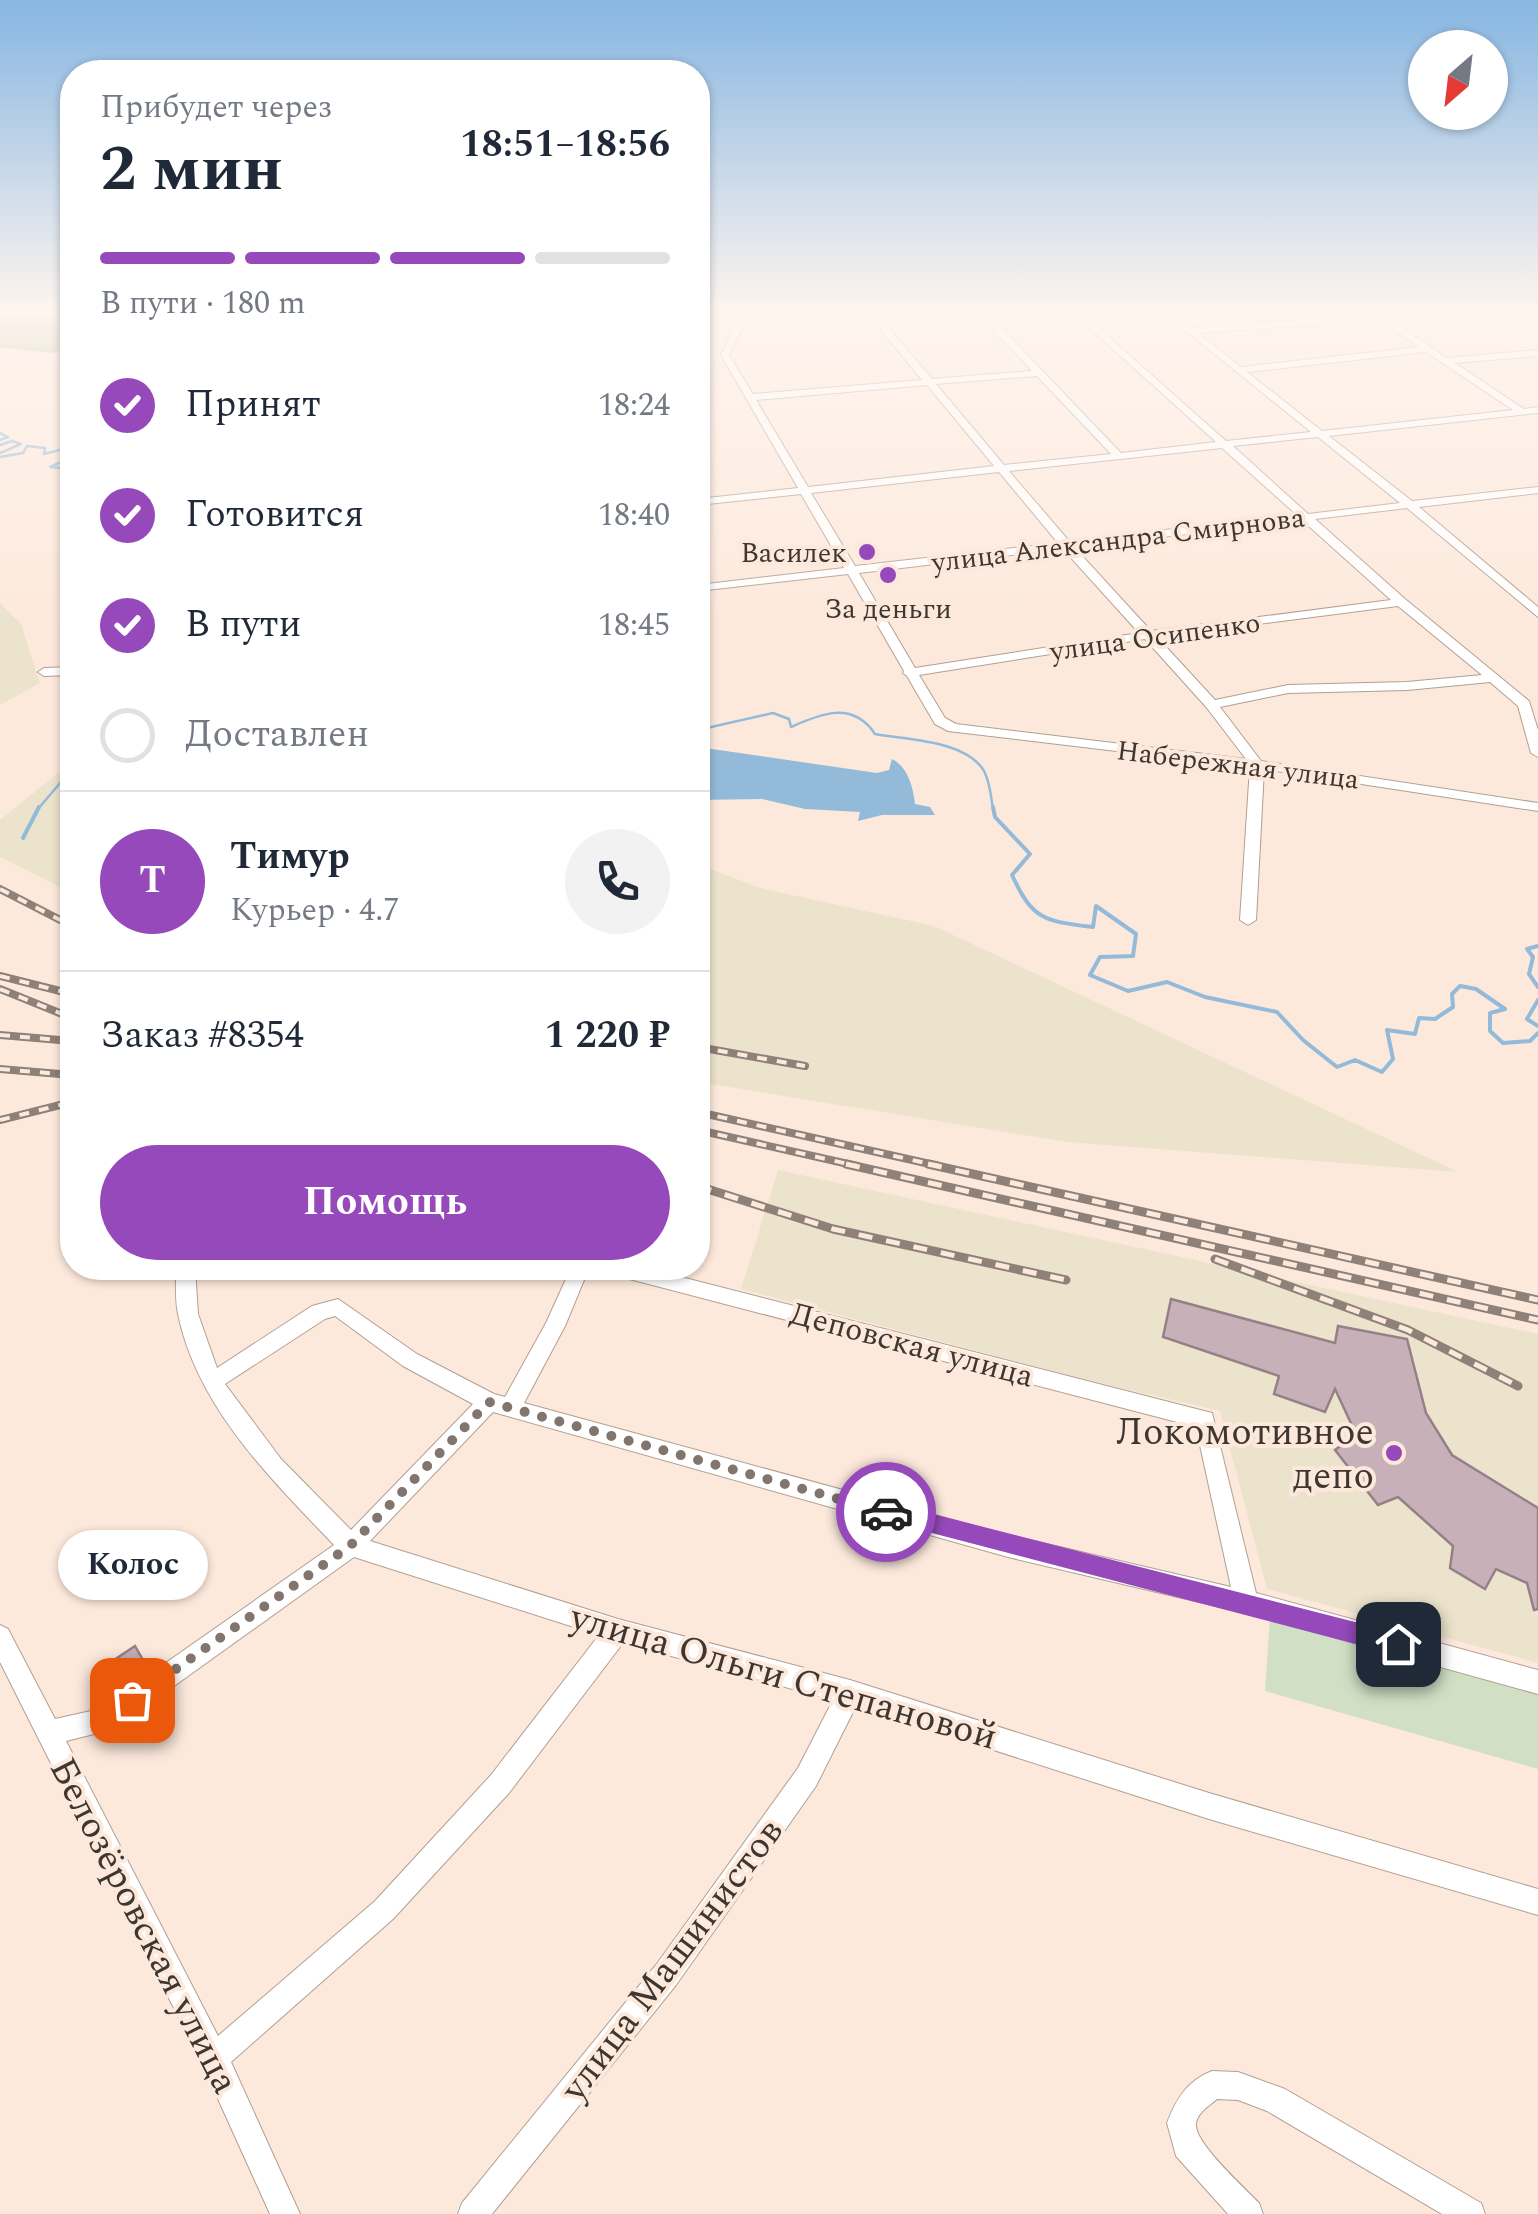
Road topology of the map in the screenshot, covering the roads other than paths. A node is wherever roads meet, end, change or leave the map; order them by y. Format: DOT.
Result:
graph roads {
  1 [pos="763,417"];
  2 [pos="957,417"];
  3 [pos="1082,417"];
  4 [pos="1196,417"];
  5 [pos="1297,417"];
  6 [pos="1472,417"];
  7 [pos="1318,434"];
  8 [pos="1226,444"];
  9 [pos="1119,456"];
  10 [pos="1000,469"];
  11 [pos="804,489"];
  12 [pos="1538,490"];
  13 [pos="710,501"];
  14 [pos="1406,505"];
  15 [pos="1306,516"];
  16 [pos="1064,543"];
  17 [pos="853,572"];
  18 [pos="710,587"];
  19 [pos="1538,590"];
  20 [pos="1516,594"];
  21 [pos="1401,602"];
  22 [pos="1538,613"];
  23 [pos="1147,635"];
  24 [pos="60,671"];
  25 [pos="44,672"];
  26 [pos="910,673"];
  27 [pos="1493,678"];
  28 [pos="1538,695"];
  29 [pos="1524,704"];
  30 [pos="1212,705"];
  31 [pos="1538,753"];
  32 [pos="1257,764"];
  33 [pos="1538,807"];
  34 [pos="1248,920"];
  35 [pos="185,1280"];
  36 [pos="575,1280"];
  37 [pos="664,1280"];
  38 [pos="212,1382"];
  39 [pos="500,1405"];
  40 [pos="350,1546"];
  41 [pos="1246,1602"];
  42 [pos="618,1630"];
  43 [pos="0,1637"];
  44 [pos="1538,1682"];
  45 [pos="850,1692"];
  46 [pos="48,1734"];
  47 [pos="1538,1902"];
  48 [pos="214,2058"];
  49 [pos="285,2214"];
  50 [pos="474,2214"];
  51 [pos="1248,2214"];
  52 [pos="1470,2214"];
  1 -- 11 [label="street"];
  2 -- 10 [label="street"];
  3 -- 9 [label="street"];
  4 -- 8 [label="street"];
  5 -- 7 [label="street"];
  6 -- 7 [label="street"];
  7 -- 8 [label="street"];
  7 -- 14 [label="street"];
  8 -- 9 [label="street"];
  8 -- 15 [label="street"];
  9 -- 10 [label="street"];
  10 -- 11 [label="street"];
  10 -- 16 [label="street"];
  11 -- 13 [label="street"];
  11 -- 17 [label="street"];
  12 -- 14 [label="street, улица Александра Смирнова"];
  14 -- 15 [label="street, улица Александра Смирнова"];
  14 -- 20 [label="street"];
  15 -- 16 [label="street, улица Александра Смирнова"];
  15 -- 21 [label="street"];
  16 -- 17 [label="street, улица Александра Смирнова"];
  16 -- 23 [label="street"];
  17 -- 18 [label="street, улица Александра Смирнова"];
  17 -- 26 [label="street"];
  19 -- 20 [label="street"];
  20 -- 22 [label="street"];
  21 -- 23 [label="street, улица Осипенко"];
  21 -- 27 [label="street"];
  23 -- 26 [label="street, улица Осипенко"];
  23 -- 30 [label="street"];
  24 -- 25 [label="street"];
  26 -- 32 [label="street, Набережная улица"];
  27 -- 29 [label="street"];
  27 -- 30 [label="street"];
  28 -- 29 [label="street"];
  29 -- 31 [label="street"];
  30 -- 32 [label="street"];
  32 -- 33 [label="street, Набережная улица"];
  32 -- 34 [label="street"];
  35 -- 38 [label="street, улица Ольги Степановой"];
  36 -- 39 [label="street"];
  37 -- 41 [label="street, Деповская улица"];
  38 -- 39 [label="street"];
  38 -- 40 [label="street, улица Ольги Степановой"];
  39 -- 40 [label="street"];
  39 -- 41 [label="street"];
  40 -- 42 [label="street, улица Ольги Степановой"];
  40 -- 46 [label="street"];
  41 -- 44 [label="street"];
  42 -- 45 [label="street, улица Ольги Степановой"];
  42 -- 48 [label="street"];
  43 -- 46 [label="street, Белозёровская улица"];
  45 -- 47 [label="street, улица Ольги Степановой"];
  45 -- 50 [label="street, улица Машинистов"];
  46 -- 48 [label="street, Белозёровская улица"];
  48 -- 49 [label="street, Белозёровская улица"];
  51 -- 52 [label="street"];
}
